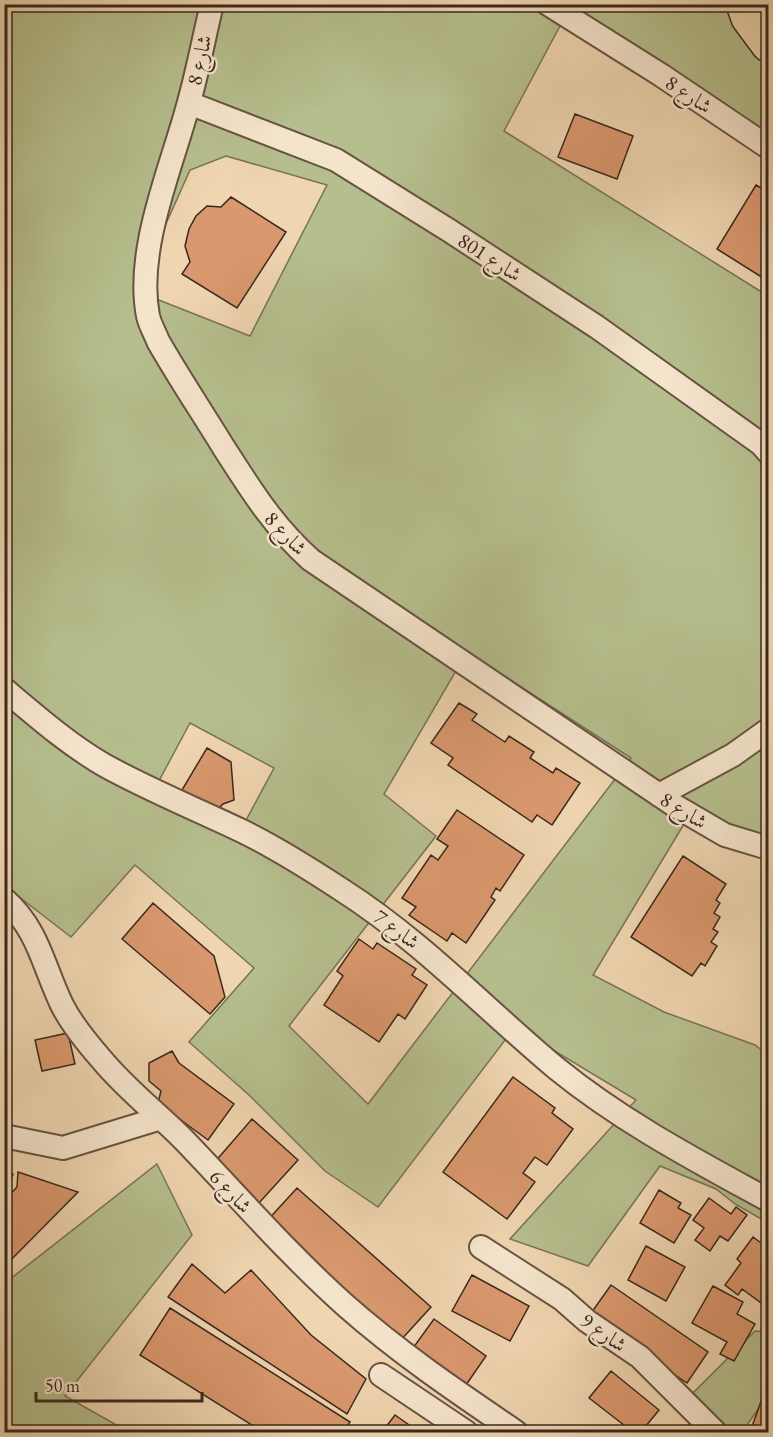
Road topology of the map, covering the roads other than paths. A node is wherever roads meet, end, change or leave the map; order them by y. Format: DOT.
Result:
graph roads {
  1 [pos="212,4"];
  2 [pos="548,4"];
  3 [pos="743,4"];
  4 [pos="761,4"];
  5 [pos="768,35"];
  6 [pos="768,45"];
  7 [pos="189,103"];
  8 [pos="768,147"];
  9 [pos="768,452"];
  10 [pos="4,689"];
  11 [pos="768,730"];
  12 [pos="659,795"];
  13 [pos="768,848"];
  14 [pos="4,899"];
  15 [pos="161,1118"];
  16 [pos="4,1136"];
  17 [pos="768,1200"];
  18 [pos="481,1247"];
  19 [pos="381,1374"];
  20 [pos="466,1432"];
  21 [pos="516,1432"];
  22 [pos="715,1432"];
  1 -- 7 [label="street, شارع 8"];
  2 -- 8 [label="street, شارع 8"];
  3 -- 6 [label="highway"];
  4 -- 5 [label="highway"];
  7 -- 9 [label="street, شارع 801"];
  7 -- 12 [label="street, شارع 8"];
  10 -- 17 [label="street, شارع 7"];
  11 -- 12 [label="street"];
  12 -- 13 [label="street, شارع 8"];
  14 -- 15 [label="street, شارع 6"];
  15 -- 16 [label="street"];
  15 -- 21 [label="street, شارع 6"];
  18 -- 22 [label="street, شارع 9"];
  19 -- 20 [label="street"];
}
